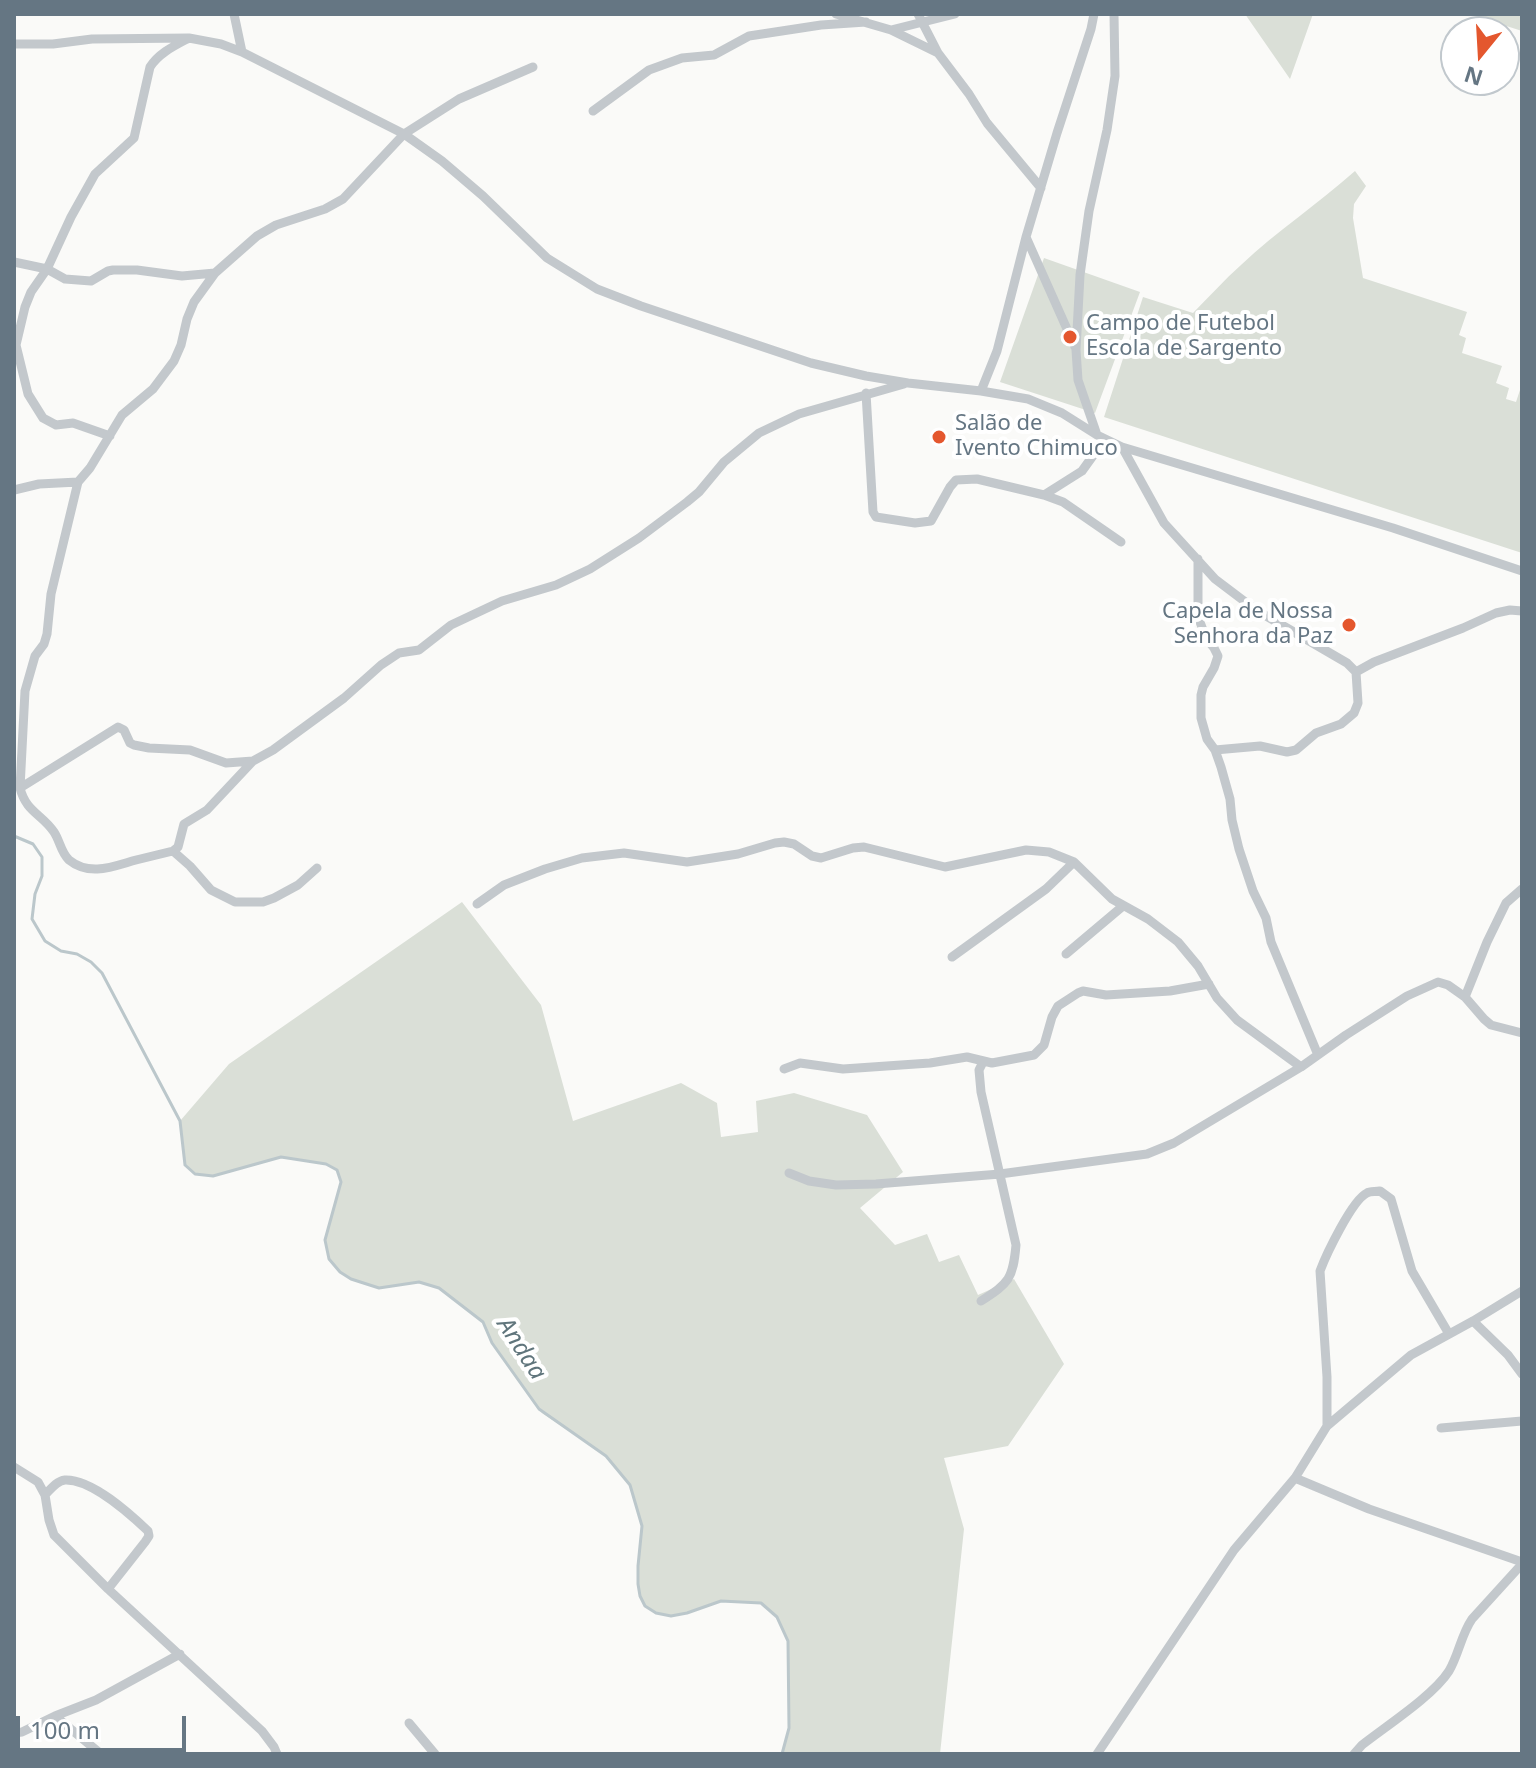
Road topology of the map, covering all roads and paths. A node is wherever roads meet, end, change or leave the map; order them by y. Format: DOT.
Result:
graph roads {
  1 [pos="234,14"];
  2 [pos="836,14"];
  3 [pos="955,14"];
  4 [pos="1094,14"];
  5 [pos="1114,14"];
  6 [pos="920,18"];
  7 [pos="866,22"];
  8 [pos="891,30"];
  9 [pos="189,38"];
  10 [pos="14,44"];
  11 [pos="242,52"];
  12 [pos="938,53"];
  13 [pos="533,67"];
  14 [pos="593,111"];
  15 [pos="404,134"];
  16 [pos="1041,188"];
  17 [pos="1026,237"];
  18 [pos="14,262"];
  19 [pos="47,269"];
  20 [pos="215,273"];
  21 [pos="1076,350"];
  22 [pos="908,383"];
  23 [pos="981,391"];
  24 [pos="866,393"];
  25 [pos="110,436"];
  26 [pos="1101,437"];
  27 [pos="1122,447"];
  28 [pos="78,482"];
  29 [pos="14,490"];
  30 [pos="1044,495"];
  31 [pos="1121,542"];
  32 [pos="1198,559"];
  33 [pos="1522,571"];
  34 [pos="1522,611"];
  35 [pos="1356,672"];
  36 [pos="18,716"];
  37 [pos="1215,750"];
  38 [pos="253,761"];
  39 [pos="20,788"];
  40 [pos="173,851"];
  41 [pos="1074,862"];
  42 [pos="317,868"];
  43 [pos="1522,889"];
  44 [pos="477,904"];
  45 [pos="1123,906"];
  46 [pos="1066,954"];
  47 [pos="952,957"];
  48 [pos="1209,984"];
  49 [pos="1465,997"];
  50 [pos="1522,1033"];
  51 [pos="1318,1055"];
  52 [pos="983,1062"];
  53 [pos="1301,1067"];
  54 [pos="784,1069"];
  55 [pos="789,1173"];
  56 [pos="1000,1174"];
  57 [pos="1522,1291"];
  58 [pos="981,1301"];
  59 [pos="1473,1321"];
  60 [pos="1449,1334"];
  61 [pos="1522,1374"];
  62 [pos="1522,1421"];
  63 [pos="1327,1426"];
  64 [pos="1441,1428"];
  65 [pos="14,1467"];
  66 [pos="1295,1478"];
  67 [pos="45,1495"];
  68 [pos="1522,1563"];
  69 [pos="108,1589"];
  70 [pos="180,1654"];
  71 [pos="55,1716"];
  72 [pos="409,1723"];
  73 [pos="14,1733"];
  74 [pos="276,1750"];
  75 [pos="101,1754"];
  76 [pos="263,1754"];
  77 [pos="435,1754"];
  78 [pos="1097,1754"];
  79 [pos="1354,1754"];
  1 -- 11 [label="street"];
  2 -- 7 [label="street"];
  3 -- 6 [label="street"];
  4 -- 16 [label="street"];
  5 -- 21 [label="street"];
  6 -- 8 [label="street"];
  6 -- 12 [label="street"];
  7 -- 8 [label="street"];
  7 -- 14 [label="street"];
  8 -- 12 [label="street"];
  9 -- 10 [label="street"];
  9 -- 11 [label="street"];
  9 -- 19 [label="street"];
  11 -- 15 [label="street"];
  12 -- 16 [label="street"];
  13 -- 15 [label="street"];
  15 -- 20 [label="street"];
  15 -- 22 [label="street"];
  16 -- 17 [label="street"];
  17 -- 21 [label="street"];
  17 -- 23 [label="street"];
  18 -- 19 [label="street"];
  19 -- 20 [label="street"];
  19 -- 25 [label="street"];
  20 -- 25 [label="street"];
  21 -- 26 [label="street"];
  22 -- 23 [label="street"];
  22 -- 24 [label="street"];
  23 -- 26 [label="street"];
  24 -- 30 [label="street"];
  24 -- 38 [label="street"];
  25 -- 28 [label="street"];
  26 -- 27 [label="street"];
  26 -- 30 [label="street"];
  27 -- 32 [label="street"];
  27 -- 33 [label="street"];
  28 -- 29 [label="street"];
  28 -- 36 [label="street"];
  30 -- 31 [label="street"];
  32 -- 35 [label="street"];
  32 -- 37 [label="street"];
  34 -- 35 [label="street"];
  35 -- 37 [label="street"];
  36 -- 39 [label="street"];
  37 -- 51 [label="street"];
  38 -- 39 [label="street"];
  38 -- 40 [label="street"];
  39 -- 40 [label="street"];
  40 -- 42 [label="street"];
  41 -- 44 [label="street"];
  41 -- 45 [label="street"];
  41 -- 47 [label="street"];
  43 -- 49 [label="street"];
  45 -- 46 [label="street"];
  45 -- 48 [label="street"];
  48 -- 52 [label="street"];
  48 -- 53 [label="street"];
  49 -- 50 [label="street"];
  49 -- 51 [label="street"];
  51 -- 53 [label="street"];
  52 -- 54 [label="street"];
  52 -- 56 [label="street"];
  53 -- 56 [label="street"];
  55 -- 56 [label="street"];
  56 -- 58 [label="street"];
  57 -- 59 [label="street"];
  59 -- 60 [label="street"];
  59 -- 61 [label="street"];
  60 -- 63 [label="street"];
  60 -- 63 [label="street"];
  62 -- 64 [label="street"];
  63 -- 66 [label="street"];
  65 -- 67 [label="street"];
  66 -- 68 [label="street"];
  66 -- 78 [label="street"];
  67 -- 69 [label="street"];
  67 -- 69 [label="street"];
  68 -- 79 [label="street"];
  69 -- 70 [label="street"];
  70 -- 71 [label="street"];
  70 -- 74 [label="street"];
  71 -- 73 [label="street"];
  71 -- 75 [label="street"];
  72 -- 77 [label="street"];
  74 -- 76 [label="street"];
}
